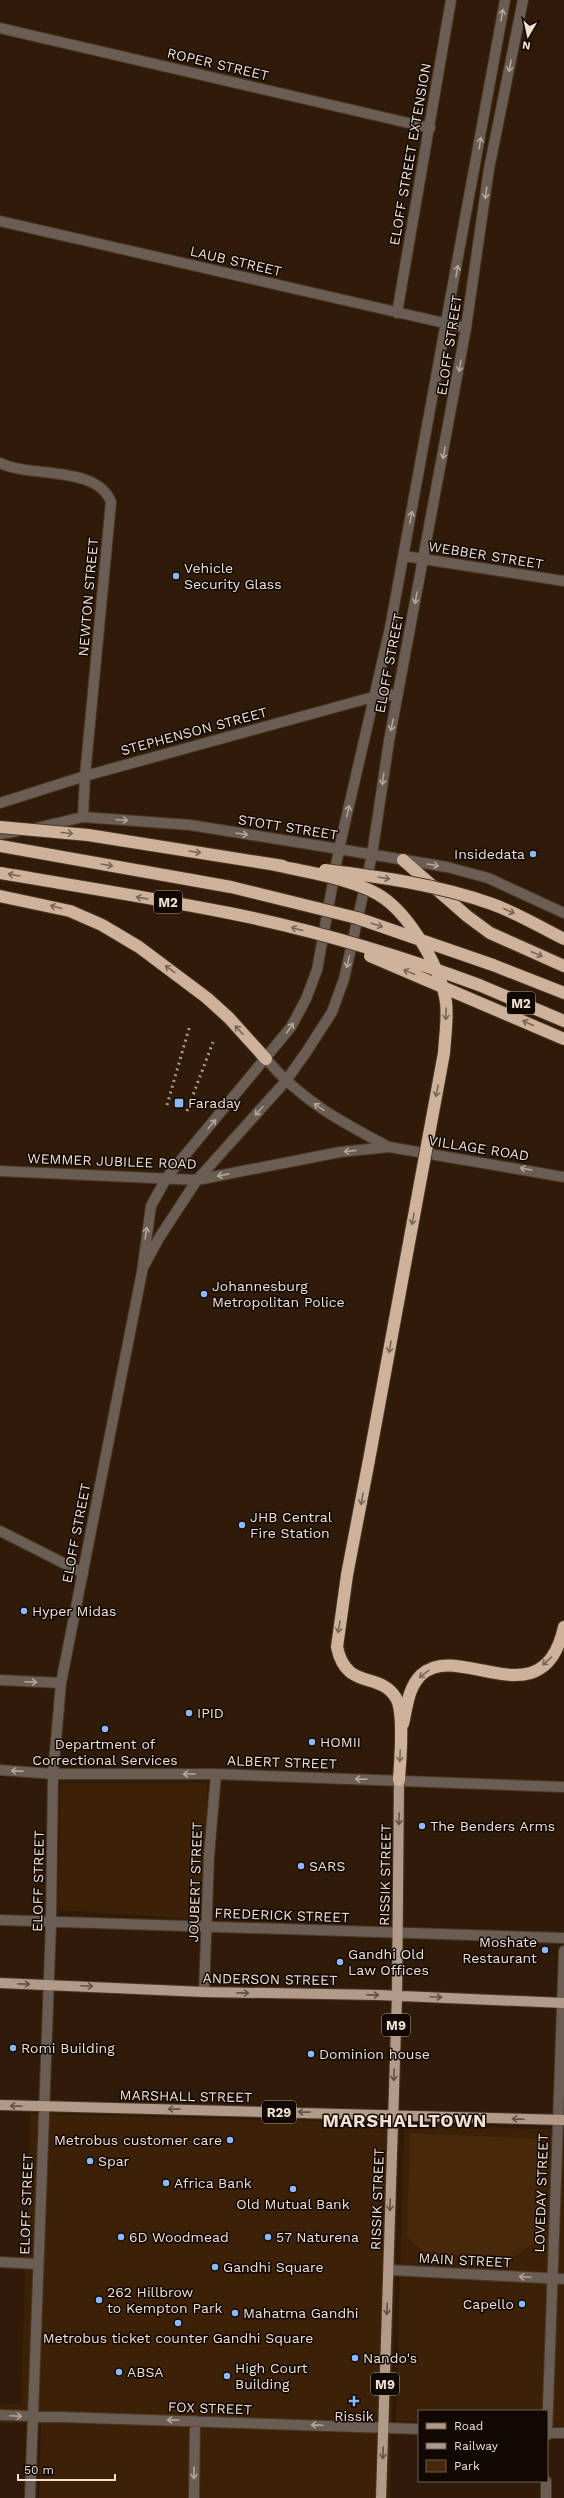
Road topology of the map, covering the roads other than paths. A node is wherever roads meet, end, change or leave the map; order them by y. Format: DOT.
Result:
graph roads {
  1 [pos="451,0"];
  2 [pos="505,0"];
  3 [pos="523,0"];
  4 [pos="0,28"];
  5 [pos="483,125"];
  6 [pos="430,128"];
  7 [pos="498,128"];
  8 [pos="0,221"];
  9 [pos="397,313"];
  10 [pos="447,324"];
  11 [pos="466,328"];
  12 [pos="0,463"];
  13 [pos="404,556"];
  14 [pos="423,559"];
  15 [pos="564,581"];
  16 [pos="398,694"];
  17 [pos="373,697"];
  18 [pos="85,776"];
  19 [pos="0,803"];
  20 [pos="83,817"];
  21 [pos="0,827"];
  22 [pos="0,834"];
  23 [pos="0,846"];
  24 [pos="339,849"];
  25 [pos="372,855"];
  26 [pos="403,860"];
  27 [pos="275,865"];
  28 [pos="0,873"];
  29 [pos="0,896"];
  30 [pos="564,914"];
  31 [pos="335,939"];
  32 [pos="564,939"];
  33 [pos="564,966"];
  34 [pos="564,993"];
  35 [pos="564,1021"];
  36 [pos="564,1039"];
  37 [pos="266,1059"];
  38 [pos="285,1082"];
  39 [pos="389,1148"];
  40 [pos="0,1171"];
  41 [pos="167,1177"];
  42 [pos="564,1177"];
  43 [pos="197,1180"];
  44 [pos="142,1272"];
  45 [pos="0,1531"];
  46 [pos="83,1572"];
  47 [pos="564,1627"];
  48 [pos="0,1680"];
  49 [pos="61,1683"];
  50 [pos="401,1733"];
  51 [pos="0,1770"];
  52 [pos="53,1774"];
  53 [pos="216,1774"];
  54 [pos="400,1780"];
  55 [pos="564,1787"];
  56 [pos="0,1920"];
  57 [pos="51,1922"];
  58 [pos="208,1927"];
  59 [pos="398,1933"];
  60 [pos="564,1938"];
  61 [pos="564,1951"];
  62 [pos="0,1983"];
  63 [pos="48,1985"];
  64 [pos="204,1992"];
  65 [pos="397,1996"];
  66 [pos="563,2003"];
  67 [pos="0,2105"];
  68 [pos="43,2106"];
  69 [pos="393,2115"];
  70 [pos="561,2120"];
  71 [pos="0,2262"];
  72 [pos="38,2264"];
  73 [pos="389,2270"];
  74 [pos="552,2278"];
  75 [pos="564,2279"];
  76 [pos="548,2410"];
  77 [pos="0,2415"];
  78 [pos="32,2416"];
  79 [pos="195,2421"];
  80 [pos="384,2428"];
  81 [pos="418,2429"];
  82 [pos="564,2433"];
  83 [pos="548,2434"];
  84 [pos="546,2482"];
  85 [pos="30,2498"];
  86 [pos="194,2498"];
  87 [pos="381,2498"];
  88 [pos="546,2498"];
  1 -- 6 [label="street, ELOFF STREET EXTENSION"];
  5 -- 2 [label="street, ELOFF STREET, one-way"];
  3 -- 7 [label="street, ELOFF STREET, one-way"];
  4 -- 6 [label="street, ROPER STREET"];
  5 -- 7 [label="street"];
  10 -- 5 [label="street, ELOFF STREET, one-way"];
  6 -- 9 [label="street, ELOFF STREET EXTENSION"];
  7 -- 11 [label="street, ELOFF STREET, one-way"];
  8 -- 9 [label="street, LAUB STREET"];
  9 -- 10 [label="street, LAUB STREET"];
  10 -- 11 [label="street, LAUB STREET"];
  13 -- 10 [label="street, ELOFF STREET, one-way"];
  11 -- 14 [label="street, ELOFF STREET, one-way"];
  12 -- 18 [label="street, NEWTON STREET"];
  13 -- 14 [label="street, WEBBER STREET"];
  13 -- 17 [label="street, ELOFF STREET"];
  14 -- 15 [label="street, WEBBER STREET"];
  14 -- 16 [label="street, ELOFF STREET, one-way"];
  16 -- 17 [label="street, STEPHENSON STREET"];
  16 -- 25 [label="street, ELOFF STREET, one-way"];
  17 -- 18 [label="street, STEPHENSON STREET"];
  24 -- 17 [label="street, ELOFF STREET, one-way"];
  18 -- 19 [label="street, STEPHENSON STREET"];
  18 -- 20 [label="street, NEWTON STREET"];
  20 -- 22 [label="street, STOTT STREET"];
  20 -- 24 [label="street, STOTT STREET, one-way"];
  21 -- 27 [label="highway, one-way, bridge"];
  23 -- 34 [label="highway, M2, one-way, bridge"];
  24 -- 25 [label="street, STOTT STREET"];
  37 -- 24 [label="street, ELOFF STREET, one-way"];
  25 -- 26 [label="street, STOTT STREET"];
  25 -- 38 [label="street, ELOFF STREET, one-way"];
  26 -- 30 [label="street, STOTT STREET, one-way"];
  26 -- 33 [label="highway, one-way"];
  27 -- 32 [label="highway, one-way, bridge"];
  27 -- 50 [label="highway, one-way, bridge"];
  31 -- 28 [label="highway, M2, one-way, bridge"];
  37 -- 29 [label="highway, one-way"];
  31 -- 35 [label="highway, M2, bridge"];
  36 -- 31 [label="highway, one-way, bridge"];
  37 -- 38 [label="street"];
  41 -- 37 [label="street, ELOFF STREET, one-way"];
  39 -- 38 [label="street, one-way"];
  38 -- 43 [label="street, ELOFF STREET, one-way"];
  42 -- 39 [label="street, VILLAGE ROAD, one-way"];
  39 -- 43 [label="street, WEMMER JUBILEE ROAD, one-way"];
  40 -- 41 [label="street, WEMMER JUBILEE ROAD"];
  41 -- 43 [label="street, WEMMER JUBILEE ROAD"];
  44 -- 41 [label="street, ELOFF STREET, one-way"];
  43 -- 44 [label="street, ELOFF STREET"];
  44 -- 46 [label="street, ELOFF STREET"];
  45 -- 46 [label="street"];
  46 -- 49 [label="street, ELOFF STREET"];
  47 -- 50 [label="highway, one-way"];
  48 -- 49 [label="street, one-way"];
  49 -- 52 [label="street, ELOFF STREET"];
  50 -- 54 [label="highway, one-way"];
  52 -- 51 [label="street, ALBERT STREET, one-way"];
  53 -- 52 [label="street, ALBERT STREET, one-way"];
  52 -- 57 [label="street, ELOFF STREET"];
  54 -- 53 [label="street, ALBERT STREET, one-way"];
  53 -- 58 [label="street, JOUBERT STREET"];
  54 -- 55 [label="street, ALBERT STREET"];
  54 -- 59 [label="main road, RISSIK STREET / M9, one-way"];
  56 -- 57 [label="street, FREDERICK STREET"];
  57 -- 58 [label="street, FREDERICK STREET"];
  57 -- 63 [label="street, ELOFF STREET"];
  58 -- 59 [label="street, FREDERICK STREET"];
  58 -- 64 [label="street, JOUBERT STREET"];
  59 -- 60 [label="street, FREDERICK STREET"];
  59 -- 65 [label="main road, RISSIK STREET / M9"];
  61 -- 66 [label="street, LOVEDAY STREET"];
  62 -- 63 [label="main road, ANDERSON STREET, one-way"];
  63 -- 64 [label="main road, ANDERSON STREET, one-way"];
  63 -- 68 [label="street, ELOFF STREET"];
  64 -- 65 [label="main road, ANDERSON STREET, one-way"];
  65 -- 66 [label="main road, ANDERSON STREET, one-way"];
  65 -- 69 [label="main road, RISSIK STREET / M9, one-way"];
  66 -- 70 [label="street, LOVEDAY STREET"];
  68 -- 67 [label="main road, MARSHALL STREET / R29, one-way"];
  69 -- 68 [label="main road, MARSHALL STREET / R29, one-way"];
  68 -- 72 [label="street, ELOFF STREET"];
  70 -- 69 [label="main road, MARSHALL STREET / R29, one-way"];
  69 -- 73 [label="main road, RISSIK STREET / M9, one-way"];
  70 -- 74 [label="street, LOVEDAY STREET"];
  71 -- 72 [label="street"];
  72 -- 78 [label="street, ELOFF STREET"];
  74 -- 73 [label="street, MAIN STREET, one-way"];
  73 -- 80 [label="main road, RISSIK STREET / M9, one-way"];
  74 -- 75 [label="street, MAIN STREET"];
  74 -- 76 [label="street, LOVEDAY STREET"];
  77 -- 78 [label="street, FOX STREET, one-way"];
  79 -- 78 [label="street, FOX STREET, one-way"];
  78 -- 85 [label="street, ELOFF STREET"];
  80 -- 79 [label="street, FOX STREET, one-way"];
  79 -- 86 [label="street, one-way"];
  80 -- 81 [label="street, FOX STREET"];
  80 -- 87 [label="main road, RISSIK STREET / M9, one-way"];
  82 -- 83 [label="street"];
  84 -- 88 [label="street"];
}
